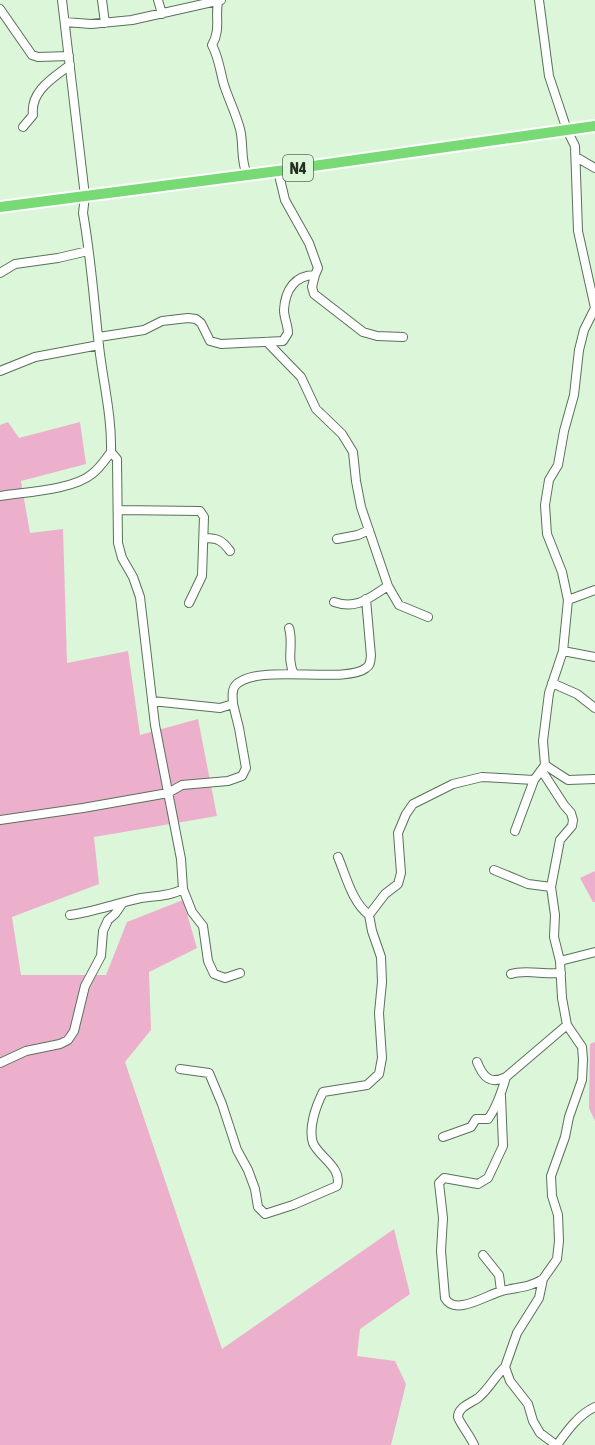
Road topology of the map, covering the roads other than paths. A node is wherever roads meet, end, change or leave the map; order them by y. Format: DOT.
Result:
graph roads {
  1 [pos="62,0"];
  2 [pos="102,0"];
  3 [pos="158,0"];
  4 [pos="539,0"];
  5 [pos="219,1"];
  6 [pos="0,9"];
  7 [pos="162,14"];
  8 [pos="65,22"];
  9 [pos="105,23"];
  10 [pos="70,61"];
  11 [pos="595,126"];
  12 [pos="23,127"];
  13 [pos="567,130"];
  14 [pos="576,157"];
  15 [pos="595,168"];
  16 [pos="278,171"];
  17 [pos="247,174"];
  18 [pos="85,196"];
  19 [pos="0,207"];
  20 [pos="88,251"];
  21 [pos="0,273"];
  22 [pos="315,275"];
  23 [pos="595,308"];
  24 [pos="403,337"];
  25 [pos="99,341"];
  26 [pos="267,342"];
  27 [pos="0,371"];
  28 [pos="111,452"];
  29 [pos="0,496"];
  30 [pos="118,510"];
  31 [pos="369,530"];
  32 [pos="205,538"];
  33 [pos="337,539"];
  34 [pos="230,550"];
  35 [pos="387,586"];
  36 [pos="595,590"];
  37 [pos="366,599"];
  38 [pos="568,600"];
  39 [pos="334,602"];
  40 [pos="189,603"];
  41 [pos="428,617"];
  42 [pos="289,628"];
  43 [pos="563,651"];
  44 [pos="595,657"];
  45 [pos="294,674"];
  46 [pos="552,683"];
  47 [pos="152,701"];
  48 [pos="233,704"];
  49 [pos="595,708"];
  50 [pos="543,768"];
  51 [pos="595,779"];
  52 [pos="534,780"];
  53 [pos="168,793"];
  54 [pos="0,820"];
  55 [pos="515,831"];
  56 [pos="338,857"];
  57 [pos="494,870"];
  58 [pos="551,887"];
  59 [pos="183,889"];
  60 [pos="122,904"];
  61 [pos="70,915"];
  62 [pos="369,915"];
  63 [pos="595,952"];
  64 [pos="560,961"];
  65 [pos="561,973"];
  66 [pos="240,974"];
  67 [pos="511,974"];
  68 [pos="567,1025"];
  69 [pos="477,1062"];
  70 [pos="0,1064"];
  71 [pos="180,1068"];
  72 [pos="506,1077"];
  73 [pos="501,1096"];
  74 [pos="443,1137"];
  75 [pos="483,1255"];
  76 [pos="543,1279"];
  77 [pos="501,1291"];
  78 [pos="506,1366"];
  79 [pos="595,1407"];
  80 [pos="474,1445"];
  81 [pos="556,1445"];
  1 -- 8 [label="street"];
  2 -- 9 [label="street"];
  3 -- 7 [label="street"];
  4 -- 13 [label="street"];
  5 -- 7 [label="street"];
  5 -- 17 [label="street"];
  6 -- 10 [label="street"];
  7 -- 9 [label="street"];
  8 -- 9 [label="street"];
  8 -- 10 [label="street"];
  10 -- 12 [label="street"];
  10 -- 18 [label="street"];
  11 -- 13 [label="highway, N4"];
  13 -- 14 [label="street"];
  13 -- 16 [label="highway, N4"];
  14 -- 15 [label="street"];
  14 -- 23 [label="street"];
  16 -- 17 [label="highway, N4"];
  16 -- 22 [label="street"];
  17 -- 18 [label="highway, N4"];
  18 -- 19 [label="highway, N4"];
  18 -- 20 [label="street"];
  20 -- 21 [label="street"];
  20 -- 25 [label="street"];
  22 -- 24 [label="street"];
  22 -- 26 [label="street"];
  23 -- 38 [label="street"];
  25 -- 26 [label="street"];
  25 -- 27 [label="street"];
  25 -- 28 [label="street"];
  26 -- 31 [label="street"];
  28 -- 29 [label="street"];
  28 -- 30 [label="street"];
  30 -- 32 [label="street"];
  30 -- 47 [label="street"];
  31 -- 33 [label="street"];
  31 -- 35 [label="street"];
  32 -- 34 [label="street"];
  32 -- 40 [label="street"];
  35 -- 37 [label="street"];
  35 -- 41 [label="street"];
  36 -- 38 [label="street"];
  37 -- 39 [label="street"];
  37 -- 45 [label="street"];
  38 -- 43 [label="street"];
  42 -- 45 [label="street"];
  43 -- 44 [label="street"];
  43 -- 46 [label="street"];
  45 -- 48 [label="street"];
  46 -- 49 [label="street"];
  46 -- 50 [label="street"];
  47 -- 48 [label="street"];
  47 -- 53 [label="street"];
  48 -- 53 [label="street"];
  50 -- 51 [label="street"];
  50 -- 52 [label="street"];
  50 -- 58 [label="street"];
  52 -- 55 [label="street"];
  52 -- 62 [label="street"];
  53 -- 54 [label="street"];
  53 -- 59 [label="street"];
  56 -- 62 [label="street"];
  57 -- 58 [label="street"];
  58 -- 64 [label="street"];
  59 -- 60 [label="street"];
  59 -- 66 [label="street"];
  60 -- 61 [label="street"];
  60 -- 70 [label="street"];
  62 -- 71 [label="street"];
  63 -- 64 [label="street"];
  64 -- 65 [label="street"];
  65 -- 67 [label="street"];
  65 -- 68 [label="street"];
  68 -- 72 [label="street"];
  68 -- 76 [label="street"];
  69 -- 72 [label="street"];
  72 -- 73 [label="street"];
  73 -- 74 [label="street"];
  73 -- 77 [label="street"];
  75 -- 77 [label="street"];
  76 -- 77 [label="street"];
  76 -- 78 [label="street"];
  78 -- 80 [label="street"];
  78 -- 81 [label="street"];
  79 -- 81 [label="street"];
}
